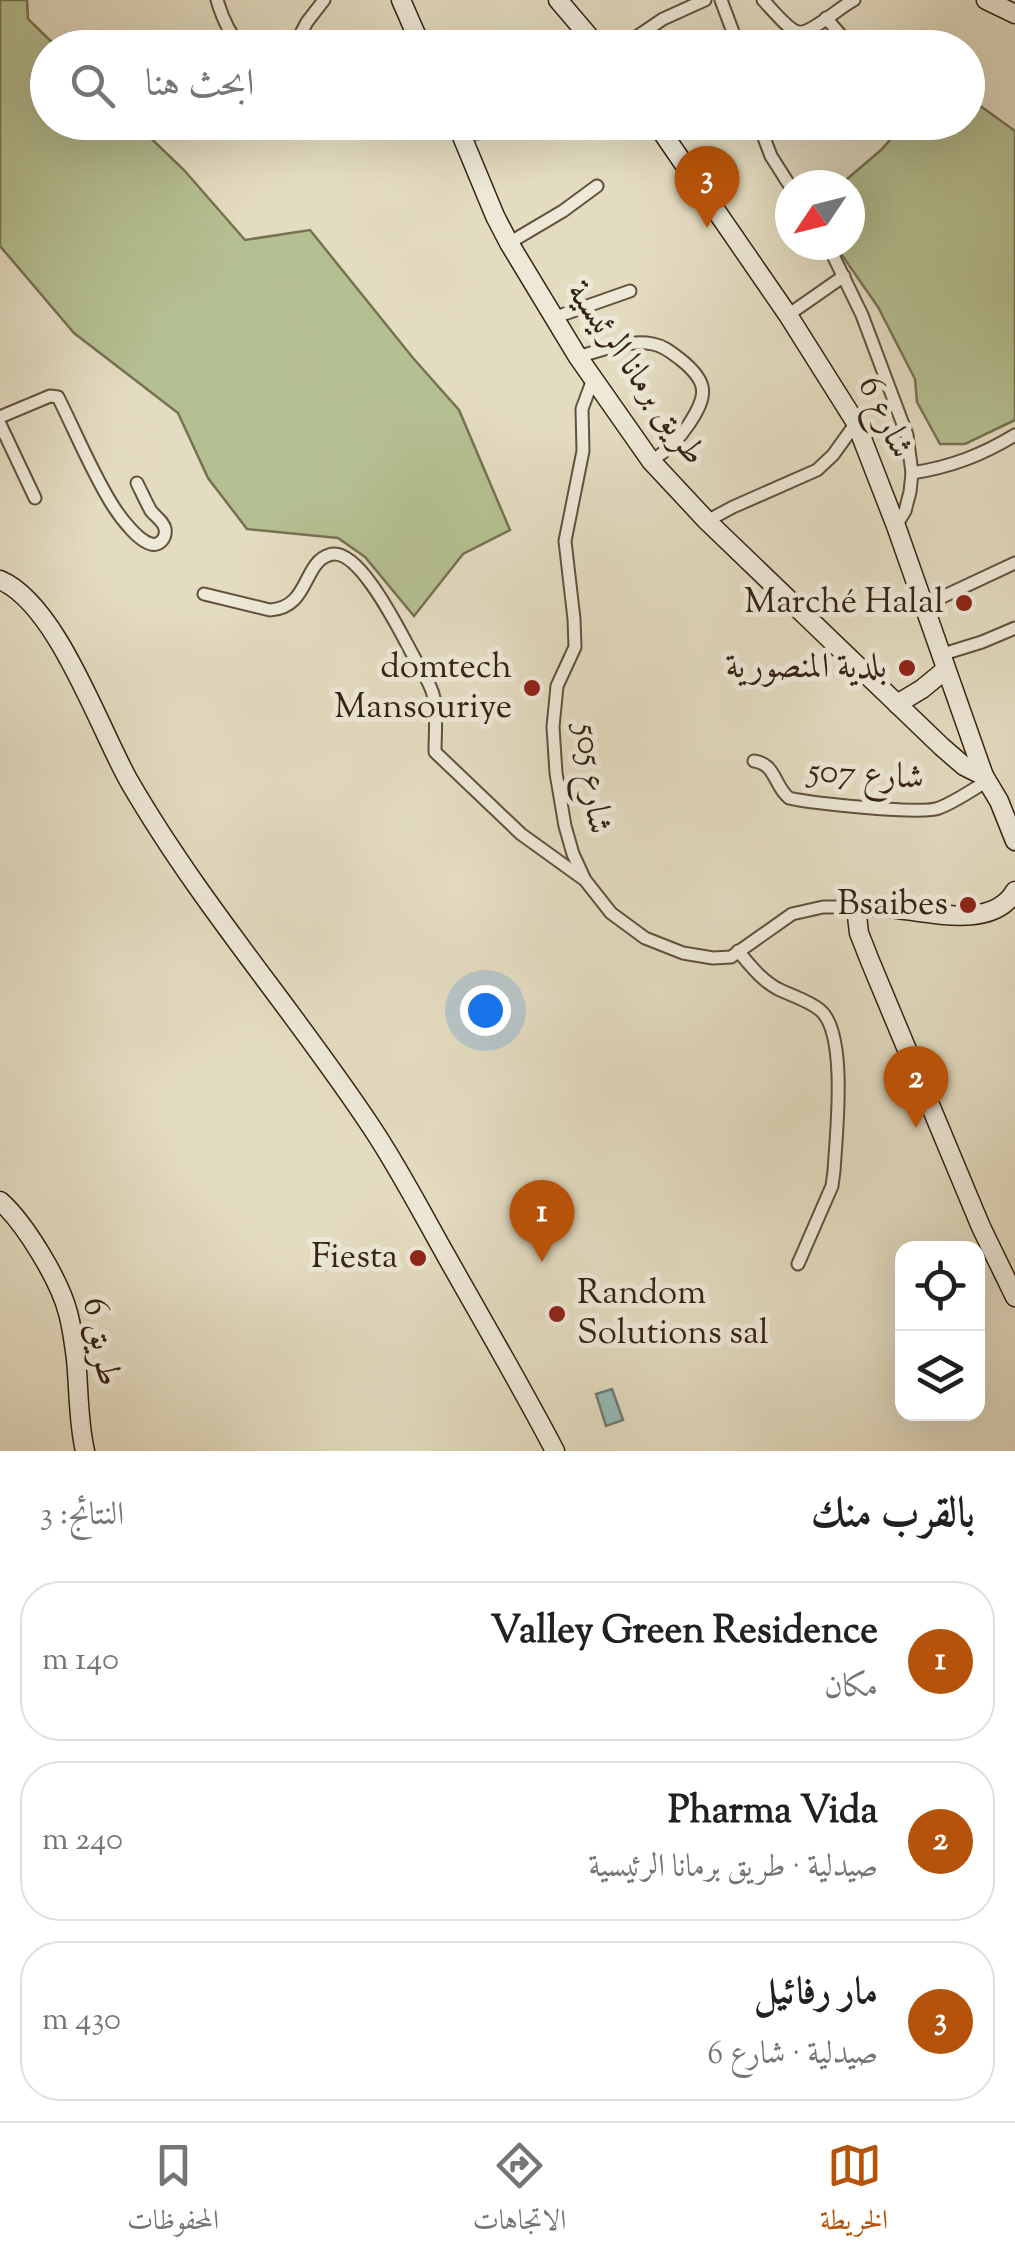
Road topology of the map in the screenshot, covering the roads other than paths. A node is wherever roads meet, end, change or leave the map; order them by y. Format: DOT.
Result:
graph roads {
  1 [pos="217,0"];
  2 [pos="324,0"];
  3 [pos="402,0"];
  4 [pos="558,0"];
  5 [pos="705,0"];
  6 [pos="763,0"];
  7 [pos="854,0"];
  8 [pos="986,0"];
  9 [pos="720,1"];
  10 [pos="833,5"];
  11 [pos="1015,14"];
  12 [pos="826,18"];
  13 [pos="231,30"];
  14 [pos="303,30"];
  15 [pos="414,30"];
  16 [pos="583,30"];
  17 [pos="647,30"];
  18 [pos="734,30"];
  19 [pos="795,30"];
  20 [pos="808,30"];
  21 [pos="836,30"];
  22 [pos="463,140"];
  23 [pos="668,140"];
  24 [pos="765,140"];
  25 [pos="780,170"];
  26 [pos="597,186"];
  27 [pos="509,243"];
  28 [pos="836,260"];
  29 [pos="844,276"];
  30 [pos="630,291"];
  31 [pos="788,315"];
  32 [pos="553,318"];
  33 [pos="578,357"];
  34 [pos="593,378"];
  35 [pos="0,420"];
  36 [pos="856,423"];
  37 [pos="1015,435"];
  38 [pos="651,461"];
  39 [pos="912,473"];
  40 [pos="137,483"];
  41 [pos="35,498"];
  42 [pos="707,521"];
  43 [pos="896,526"];
  44 [pos="1015,563"];
  45 [pos="0,580"];
  46 [pos="204,594"];
  47 [pos="923,606"];
  48 [pos="1015,628"];
  49 [pos="942,663"];
  50 [pos="897,704"];
  51 [pos="965,726"];
  52 [pos="942,748"];
  53 [pos="754,761"];
  54 [pos="986,779"];
  55 [pos="1015,841"];
  56 [pos="585,880"];
  57 [pos="1015,891"];
  58 [pos="856,907"];
  59 [pos="738,951"];
  60 [pos="0,1201"];
  61 [pos="798,1264"];
  62 [pos="1015,1297"];
  63 [pos="85,1451"];
  64 [pos="555,1451"];
  1 -- 13 [label="street"];
  2 -- 14 [label="street"];
  3 -- 15 [label="street"];
  4 -- 16 [label="street"];
  5 -- 17 [label="street"];
  6 -- 19 [label="street"];
  7 -- 10 [label="street"];
  8 -- 11 [label="street"];
  9 -- 18 [label="street"];
  10 -- 12 [label="street"];
  12 -- 20 [label="street"];
  12 -- 21 [label="street"];
  22 -- 27 [label="street, طريق برمانا الرئيسية"];
  23 -- 31 [label="street, شارع 6"];
  24 -- 25 [label="street"];
  26 -- 27 [label="street"];
  27 -- 32 [label="street, طريق برمانا الرئيسية"];
  28 -- 29 [label="street"];
  29 -- 31 [label="street"];
  29 -- 39 [label="street"];
  30 -- 32 [label="street"];
  31 -- 36 [label="street, شارع 6"];
  32 -- 33 [label="street, طريق برمانا الرئيسية"];
  33 -- 34 [label="street, طريق برمانا الرئيسية"];
  33 -- 38 [label="street"];
  34 -- 38 [label="street, طريق برمانا الرئيسية"];
  34 -- 56 [label="street, شارع 505"];
  35 -- 40 [label="street"];
  35 -- 41 [label="street"];
  36 -- 42 [label="street"];
  36 -- 43 [label="street, شارع 6"];
  37 -- 39 [label="street"];
  38 -- 42 [label="street, طريق برمانا الرئيسية"];
  39 -- 43 [label="street"];
  42 -- 50 [label="street, طريق برمانا الرئيسية"];
  43 -- 47 [label="street, شارع 6"];
  44 -- 47 [label="street"];
  45 -- 64 [label="street"];
  46 -- 56 [label="street"];
  47 -- 49 [label="street, شارع 6"];
  48 -- 49 [label="street"];
  49 -- 50 [label="street"];
  49 -- 51 [label="street, شارع 6"];
  50 -- 52 [label="street, طريق برمانا الرئيسية"];
  51 -- 52 [label="street"];
  51 -- 54 [label="street, شارع 6"];
  52 -- 54 [label="street, طريق برمانا الرئيسية"];
  53 -- 54 [label="street, شارع 507"];
  54 -- 55 [label="street, طريق برمانا الرئيسية"];
  56 -- 59 [label="street, شارع 505"];
  57 -- 58 [label="street"];
  58 -- 59 [label="street"];
  58 -- 62 [label="street"];
  59 -- 61 [label="street"];
  60 -- 63 [label="street, طريق 6"];
}
